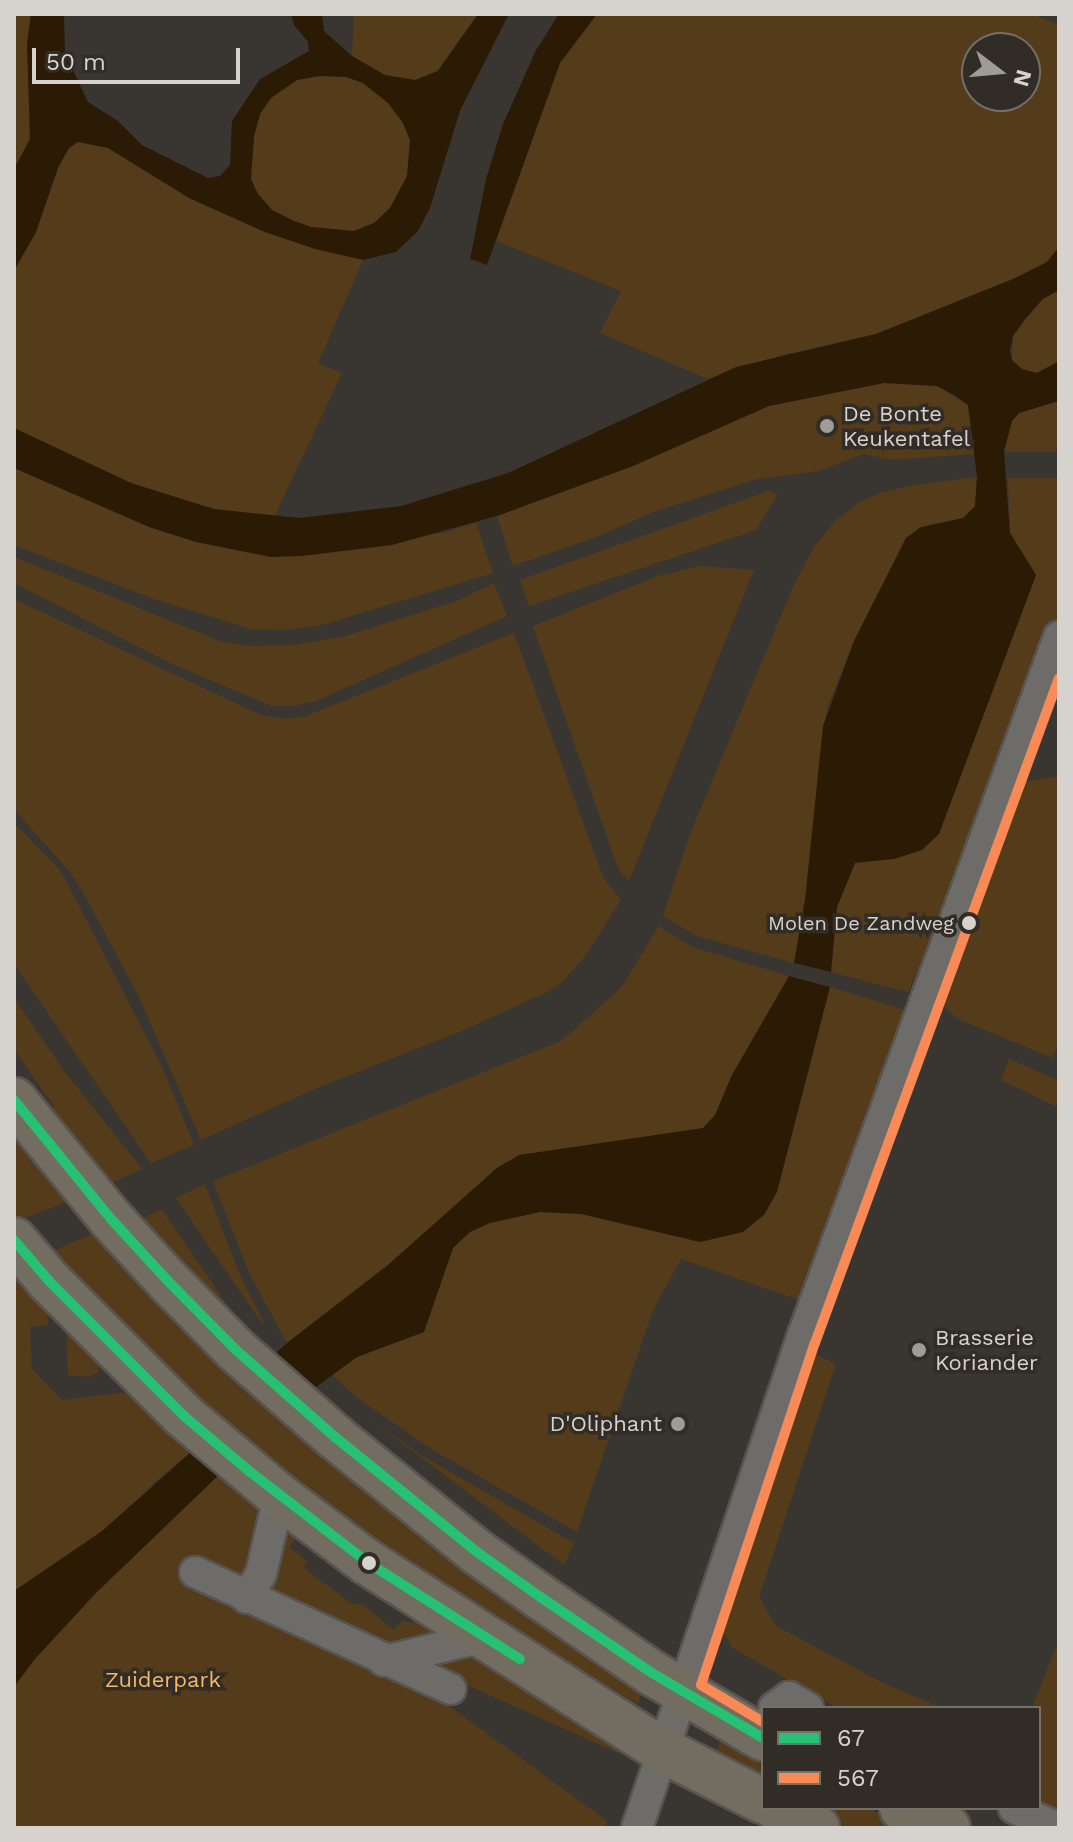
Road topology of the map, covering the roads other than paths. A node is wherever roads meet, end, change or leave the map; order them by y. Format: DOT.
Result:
graph roads {
  1 [pos="1059,637"];
  2 [pos="14,1100"];
  3 [pos="14,1240"];
  4 [pos="264,1484"];
  5 [pos="195,1572"];
  6 [pos="247,1598"];
  7 [pos="484,1637"];
  8 [pos="384,1661"];
  9 [pos="451,1689"];
  10 [pos="684,1691"];
  11 [pos="779,1706"];
  12 [pos="805,1706"];
  13 [pos="761,1722"];
  14 [pos="664,1751"];
  15 [pos="761,1800"];
  16 [pos="780,1810"];
  17 [pos="907,1810"];
  18 [pos="1018,1810"];
  19 [pos="637,1828"];
  20 [pos="817,1828"];
  21 [pos="948,1828"];
  22 [pos="1058,1828"];
  1 -- 10 [label="street"];
  2 -- 10 [label="main road"];
  3 -- 4 [label="main road"];
  4 -- 6 [label="street"];
  4 -- 7 [label="main road"];
  5 -- 6 [label="street"];
  6 -- 8 [label="street"];
  7 -- 8 [label="street"];
  7 -- 14 [label="main road"];
  8 -- 9 [label="street"];
  10 -- 13 [label="main road"];
  10 -- 14 [label="street"];
  11 -- 12 [label="street"];
  14 -- 15 [label="main road"];
  14 -- 19 [label="street"];
  16 -- 20 [label="main road"];
  17 -- 21 [label="main road"];
  18 -- 22 [label="street"];
}
